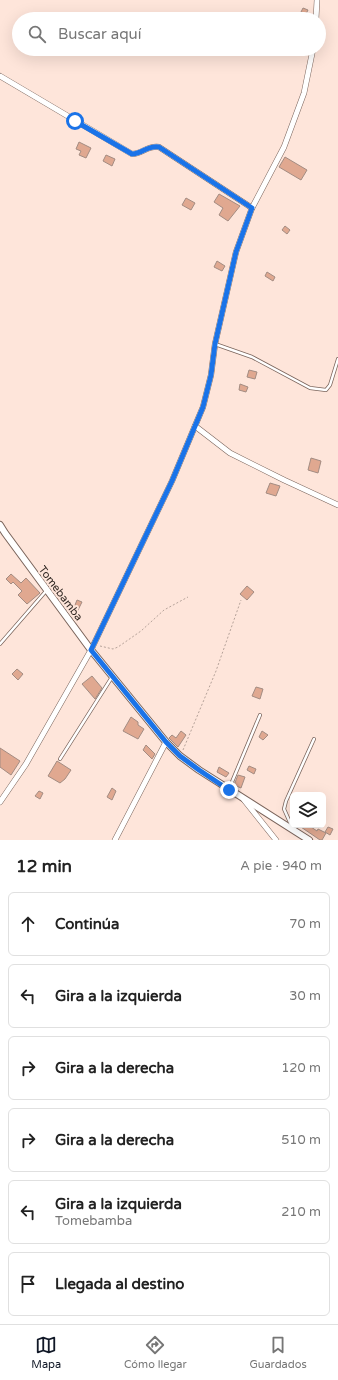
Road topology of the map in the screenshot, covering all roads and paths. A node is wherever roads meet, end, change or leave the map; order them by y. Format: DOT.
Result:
graph roads {
  1 [pos="317,0"];
  2 [pos="316,12"];
  3 [pos="312,56"];
  4 [pos="0,76"];
  5 [pos="252,208"];
  6 [pos="215,344"];
  7 [pos="338,359"];
  8 [pos="196,426"];
  9 [pos="338,505"];
  10 [pos="0,525"];
  11 [pos="46,591"];
  12 [pos="188,597"];
  13 [pos="241,600"];
  14 [pos="94,643"];
  15 [pos="0,644"];
  16 [pos="91,650"];
  17 [pos="112,676"];
  18 [pos="260,715"];
  19 [pos="314,739"];
  20 [pos="166,742"];
  21 [pos="180,756"];
  22 [pos="60,760"];
  23 [pos="229,790"];
  24 [pos="244,799"];
  25 [pos="0,802"];
  26 [pos="292,829"];
  27 [pos="116,840"];
  28 [pos="276,840"];
  29 [pos="309,840"];
  1 -- 2 [label="street"];
  3 -- 5 [label="street"];
  4 -- 5 [label="street"];
  5 -- 6 [label="street"];
  6 -- 7 [label="lane"];
  6 -- 8 [label="street"];
  8 -- 9 [label="street"];
  8 -- 14 [label="street"];
  10 -- 11 [label="street, Tomebamba"];
  11 -- 15 [label="lane"];
  11 -- 16 [label="street, Tomebamba"];
  12 -- 14 [label="path"];
  13 -- 21 [label="path"];
  14 -- 16 [label="street"];
  16 -- 17 [label="street, Tomebamba"];
  16 -- 25 [label="street"];
  17 -- 20 [label="street, Tomebamba"];
  17 -- 22 [label="lane"];
  18 -- 23 [label="lane"];
  19 -- 26 [label="lane"];
  20 -- 21 [label="street, Tomebamba"];
  20 -- 27 [label="street"];
  21 -- 23 [label="street, Tomebamba"];
  23 -- 24 [label="street, Tomebamba"];
  24 -- 26 [label="street, Tomebamba"];
  24 -- 28 [label="street"];
  26 -- 29 [label="street, Tomebamba"];
}
